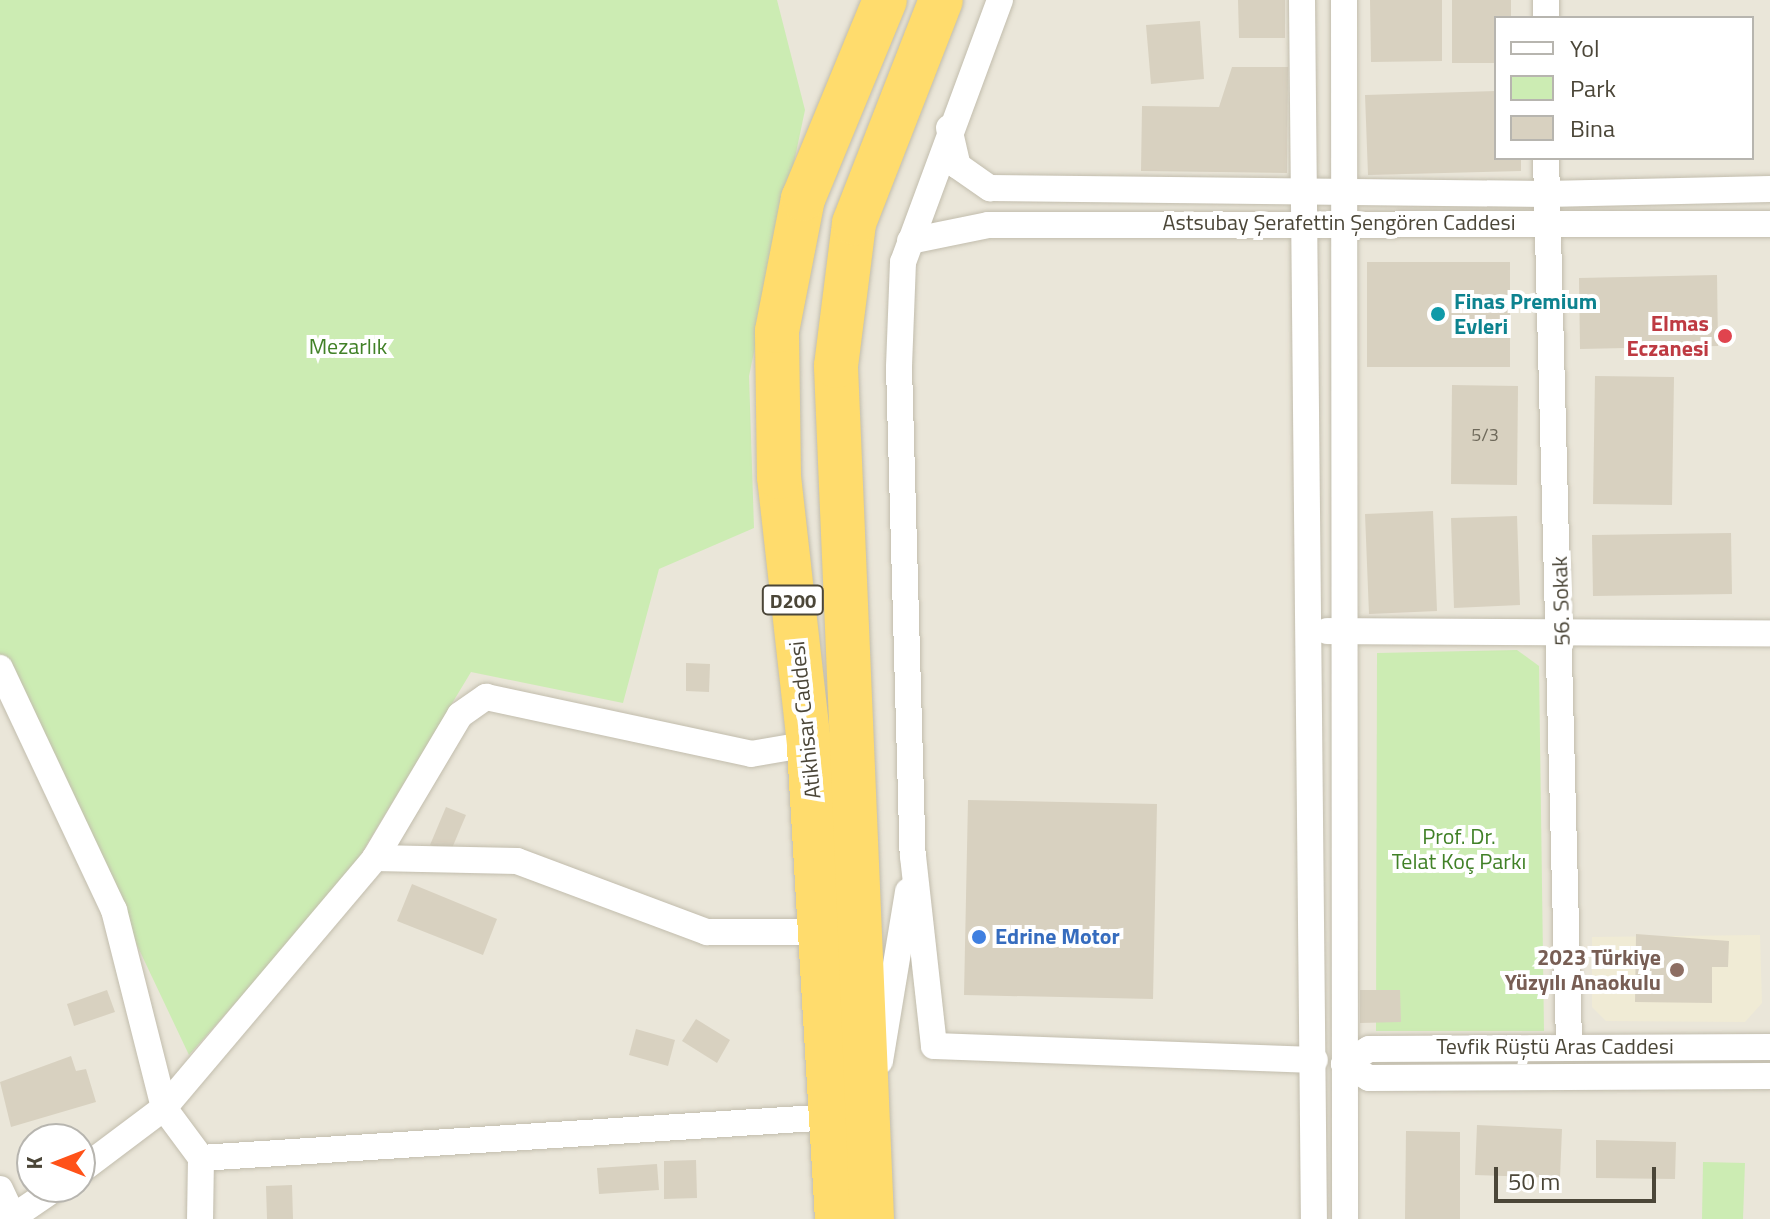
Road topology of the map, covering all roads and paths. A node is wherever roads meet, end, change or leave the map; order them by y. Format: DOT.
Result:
graph roads {
  1 [pos="885,0"];
  2 [pos="941,0"];
  3 [pos="1000,0"];
  4 [pos="1302,0"];
  5 [pos="1344,0"];
  6 [pos="949,128"];
  7 [pos="1546,160"];
  8 [pos="1770,189"];
  9 [pos="1344,191"];
  10 [pos="1303,194"];
  11 [pos="1546,194"];
  12 [pos="1302,221"];
  13 [pos="1341,222"];
  14 [pos="1543,224"];
  15 [pos="1770,224"];
  16 [pos="910,241"];
  17 [pos="1562,627"];
  18 [pos="1344,630"];
  19 [pos="1312,632"];
  20 [pos="1770,633"];
  21 [pos="0,668"];
  22 [pos="809,744"];
  23 [pos="913,856"];
  24 [pos="375,858"];
  25 [pos="822,932"];
  26 [pos="1569,1045"];
  27 [pos="1770,1047"];
  28 [pos="1315,1060"];
  29 [pos="1344,1064"];
  30 [pos="1770,1076"];
  31 [pos="164,1108"];
  32 [pos="849,1112"];
  33 [pos="201,1158"];
  34 [pos="96,1159"];
  35 [pos="202,1186"];
  36 [pos="0,1189"];
  37 [pos="31,1203"];
  38 [pos="7,1218"];
  39 [pos="200,1219"];
  40 [pos="213,1219"];
  41 [pos="837,1219"];
  42 [pos="872,1219"];
  43 [pos="1314,1219"];
  44 [pos="1345,1219"];
  1 -- 22 [label="highway, Atikhisar Caddesi / D200"];
  2 -- 32 [label="highway, Atikhisar Caddesi / D200"];
  3 -- 6 [label="street"];
  4 -- 10 [label="street"];
  5 -- 9 [label="street"];
  6 -- 10 [label="street, Astsubay Şerafettin Şengören Caddesi"];
  6 -- 16 [label="street"];
  7 -- 11 [label="street, 56. Sokak"];
  8 -- 11 [label="street, Astsubay Şerafettin Şengören Caddesi"];
  9 -- 10 [label="street, Astsubay Şerafettin Şengören Caddesi"];
  9 -- 11 [label="street, Astsubay Şerafettin Şengören Caddesi"];
  9 -- 13 [label="street"];
  10 -- 12 [label="street"];
  11 -- 14 [label="street, 56. Sokak"];
  12 -- 13 [label="street, Astsubay Şerafettin Şengören Caddesi"];
  12 -- 16 [label="street, Astsubay Şerafettin Şengören Caddesi"];
  12 -- 19 [label="street"];
  13 -- 14 [label="street, Astsubay Şerafettin Şengören Caddesi"];
  13 -- 18 [label="street"];
  14 -- 15 [label="street, Astsubay Şerafettin Şengören Caddesi"];
  14 -- 17 [label="street, 56. Sokak"];
  16 -- 23 [label="street"];
  17 -- 18 [label="street"];
  17 -- 20 [label="street"];
  17 -- 26 [label="street, 56. Sokak"];
  18 -- 19 [label="street"];
  18 -- 29 [label="street"];
  19 -- 28 [label="street"];
  21 -- 31 [label="street"];
  22 -- 24 [label="street"];
  22 -- 25 [label="highway, Atikhisar Caddesi / D200"];
  23 -- 28 [label="street"];
  23 -- 32 [label="street"];
  24 -- 25 [label="street"];
  24 -- 31 [label="street"];
  25 -- 32 [label="highway, Atikhisar Caddesi / D200"];
  26 -- 27 [label="street, Tevfik Rüştü Aras Caddesi"];
  26 -- 29 [label="street, Tevfik Rüştü Aras Caddesi"];
  28 -- 43 [label="street"];
  29 -- 30 [label="street"];
  29 -- 44 [label="street"];
  31 -- 33 [label="street"];
  31 -- 34 [label="street"];
  32 -- 33 [label="street"];
  32 -- 41 [label="highway, Atikhisar Caddesi / D200"];
  32 -- 42 [label="highway, Atikhisar Caddesi / D200"];
  33 -- 35 [label="street"];
  35 -- 39 [label="street"];
  35 -- 40 [label="street"];
  36 -- 38 [label="street"];
  37 -- 38 [label="street"];
}
